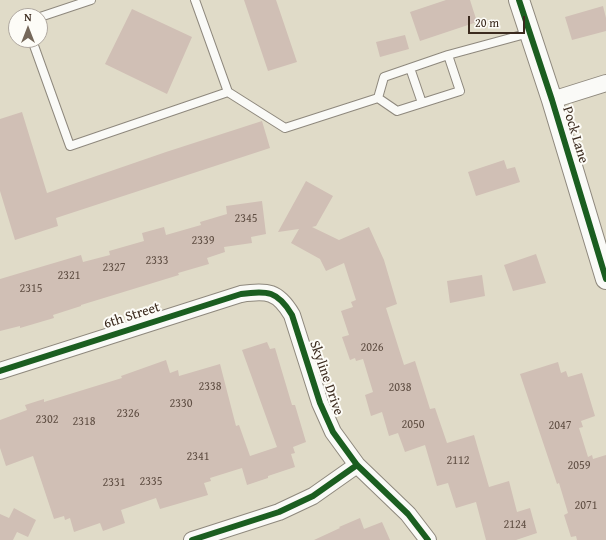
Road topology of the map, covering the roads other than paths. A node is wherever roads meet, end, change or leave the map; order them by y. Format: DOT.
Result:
graph roads {
  1 [pos="91,0"];
  2 [pos="195,0"];
  3 [pos="518,0"];
  4 [pos="48,14"];
  5 [pos="529,32"];
  6 [pos="35,48"];
  7 [pos="448,55"];
  8 [pos="410,68"];
  9 [pos="606,83"];
  10 [pos="228,92"];
  11 [pos="378,98"];
  12 [pos="552,100"];
  13 [pos="422,103"];
  14 [pos="606,279"];
  15 [pos="272,293"];
  16 [pos="0,371"];
  17 [pos="357,465"];
  18 [pos="192,540"];
  19 [pos="428,540"];
  1 -- 4 [label="lane"];
  2 -- 10 [label="lane"];
  3 -- 5 [label="street, Pock Lane"];
  5 -- 7 [label="lane"];
  5 -- 12 [label="street, Pock Lane"];
  6 -- 10 [label="lane"];
  7 -- 8 [label="lane"];
  7 -- 13 [label="lane"];
  8 -- 11 [label="lane"];
  8 -- 13 [label="lane"];
  9 -- 12 [label="street"];
  10 -- 11 [label="lane"];
  11 -- 13 [label="lane"];
  12 -- 14 [label="street, Pock Lane"];
  15 -- 16 [label="street, 6th Street"];
  15 -- 17 [label="street, Skyline Drive"];
  17 -- 18 [label="street"];
  17 -- 19 [label="street, Skyline Drive"];
}
